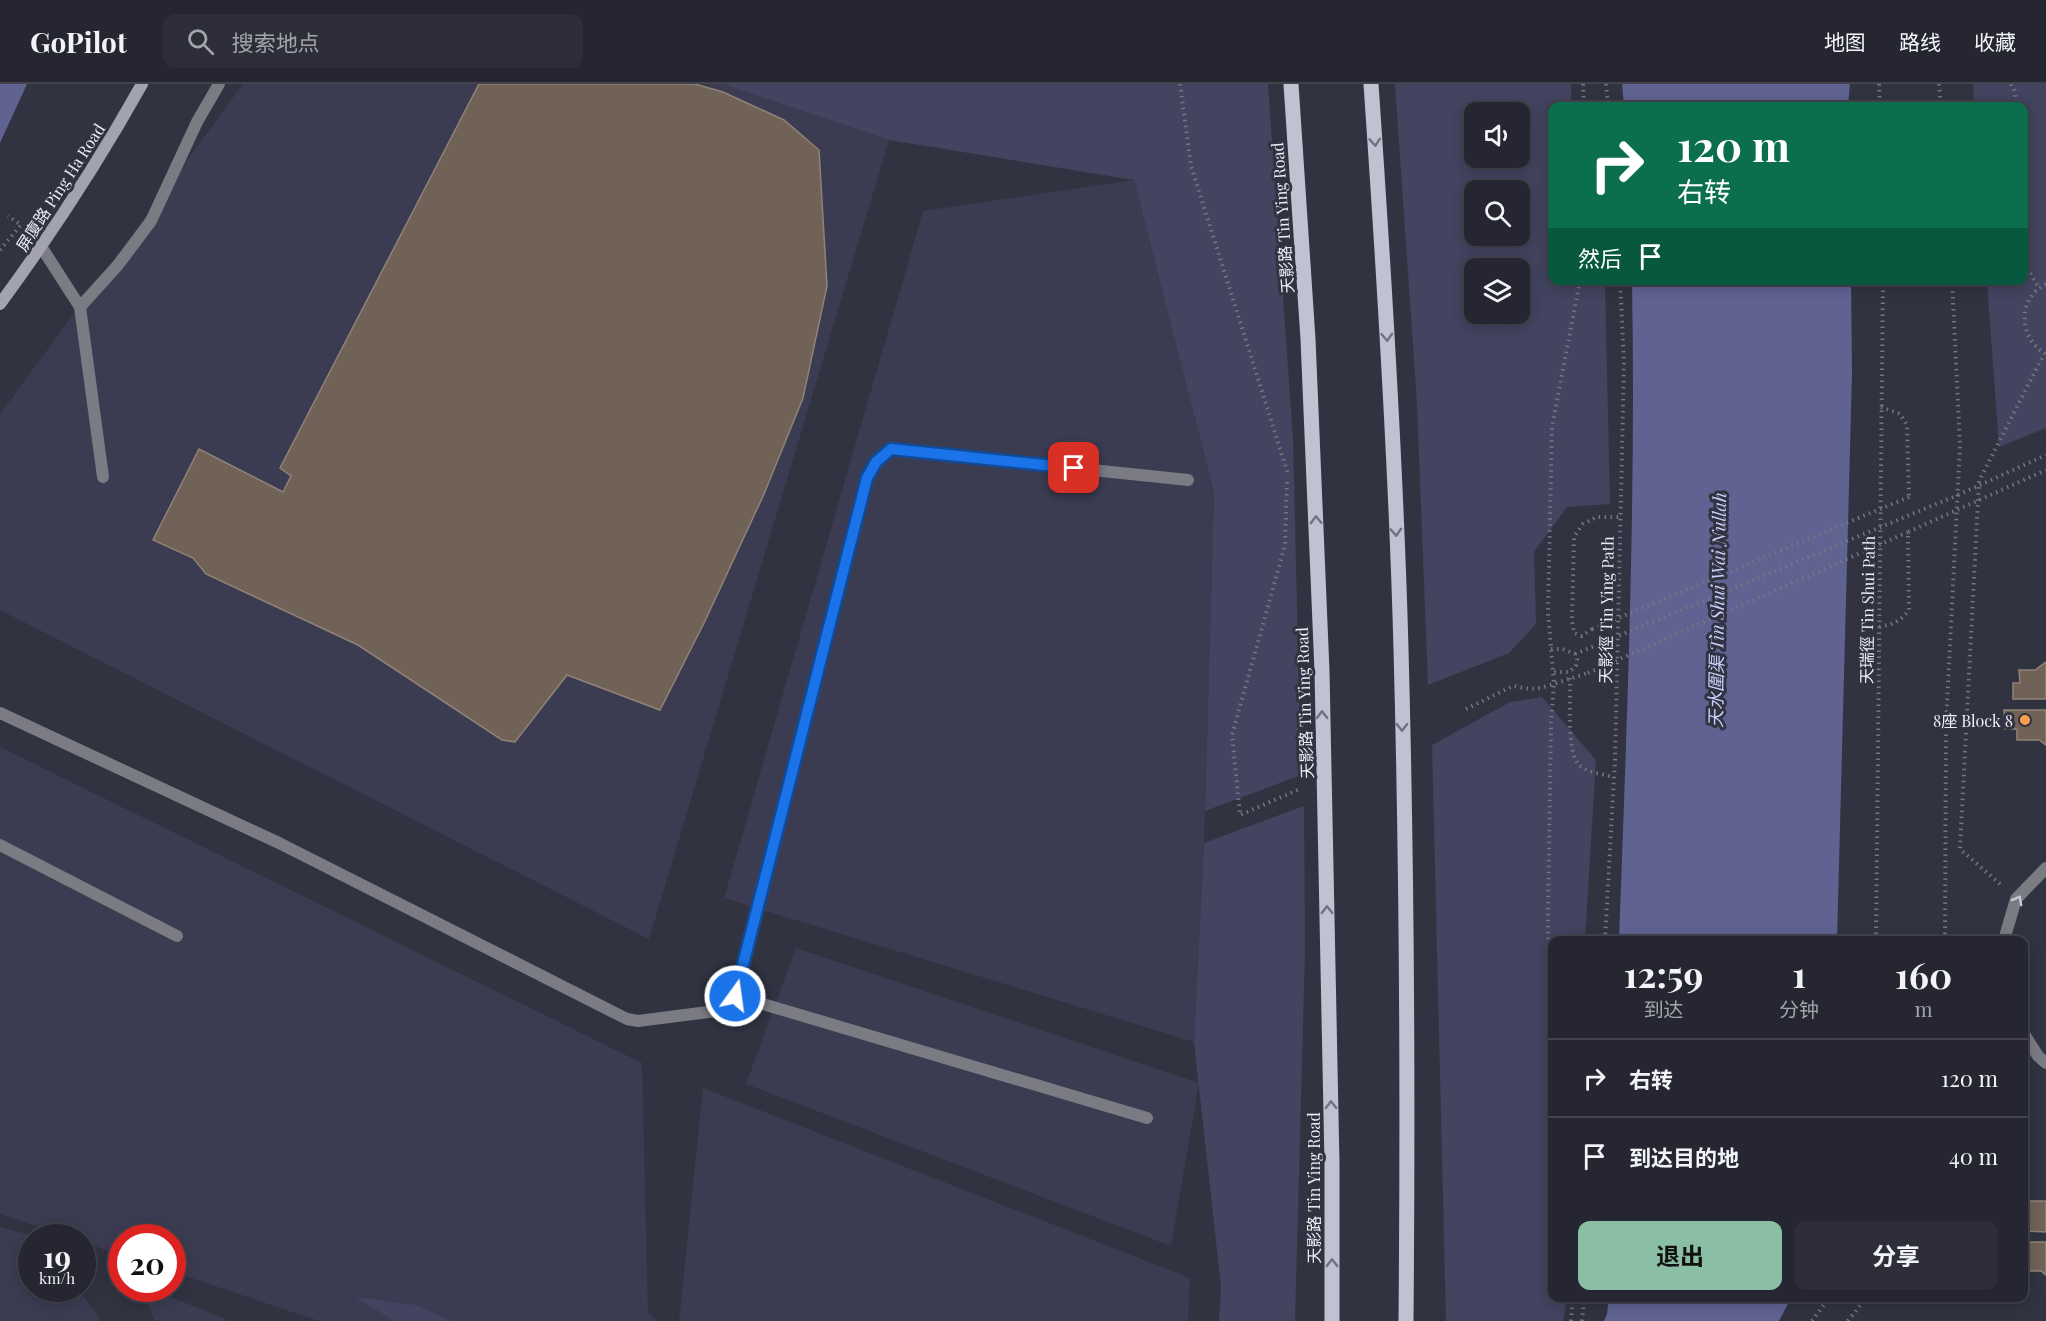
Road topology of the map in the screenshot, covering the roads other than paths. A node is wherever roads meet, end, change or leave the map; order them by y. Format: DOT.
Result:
graph roads {
  1 [pos="142,84"];
  2 [pos="219,84"];
  3 [pos="1292,84"];
  4 [pos="1371,84"];
  5 [pos="42,248"];
  6 [pos="0,304"];
  7 [pos="80,307"];
  8 [pos="103,477"];
  9 [pos="1188,480"];
  10 [pos="0,713"];
  11 [pos="0,845"];
  12 [pos="2046,868"];
  13 [pos="177,936"];
  14 [pos="2005,936"];
  15 [pos="735,996"];
  16 [pos="2028,1040"];
  17 [pos="2046,1063"];
  18 [pos="1146,1118"];
  19 [pos="1332,1321"];
  20 [pos="1406,1321"];
  1 -- 5 [label="street, 屏廈路 Ping Ha Road"];
  2 -- 7 [label="lane"];
  19 -- 3 [label="main road, 天影路 Tin Ying Road, one-way"];
  4 -- 20 [label="main road, one-way"];
  5 -- 6 [label="street, 屏廈路 Ping Ha Road"];
  5 -- 7 [label="lane"];
  7 -- 8 [label="lane"];
  9 -- 15 [label="lane"];
  10 -- 15 [label="lane"];
  11 -- 13 [label="lane"];
  14 -- 12 [label="lane, one-way"];
  15 -- 18 [label="lane"];
  16 -- 17 [label="lane"];
}
